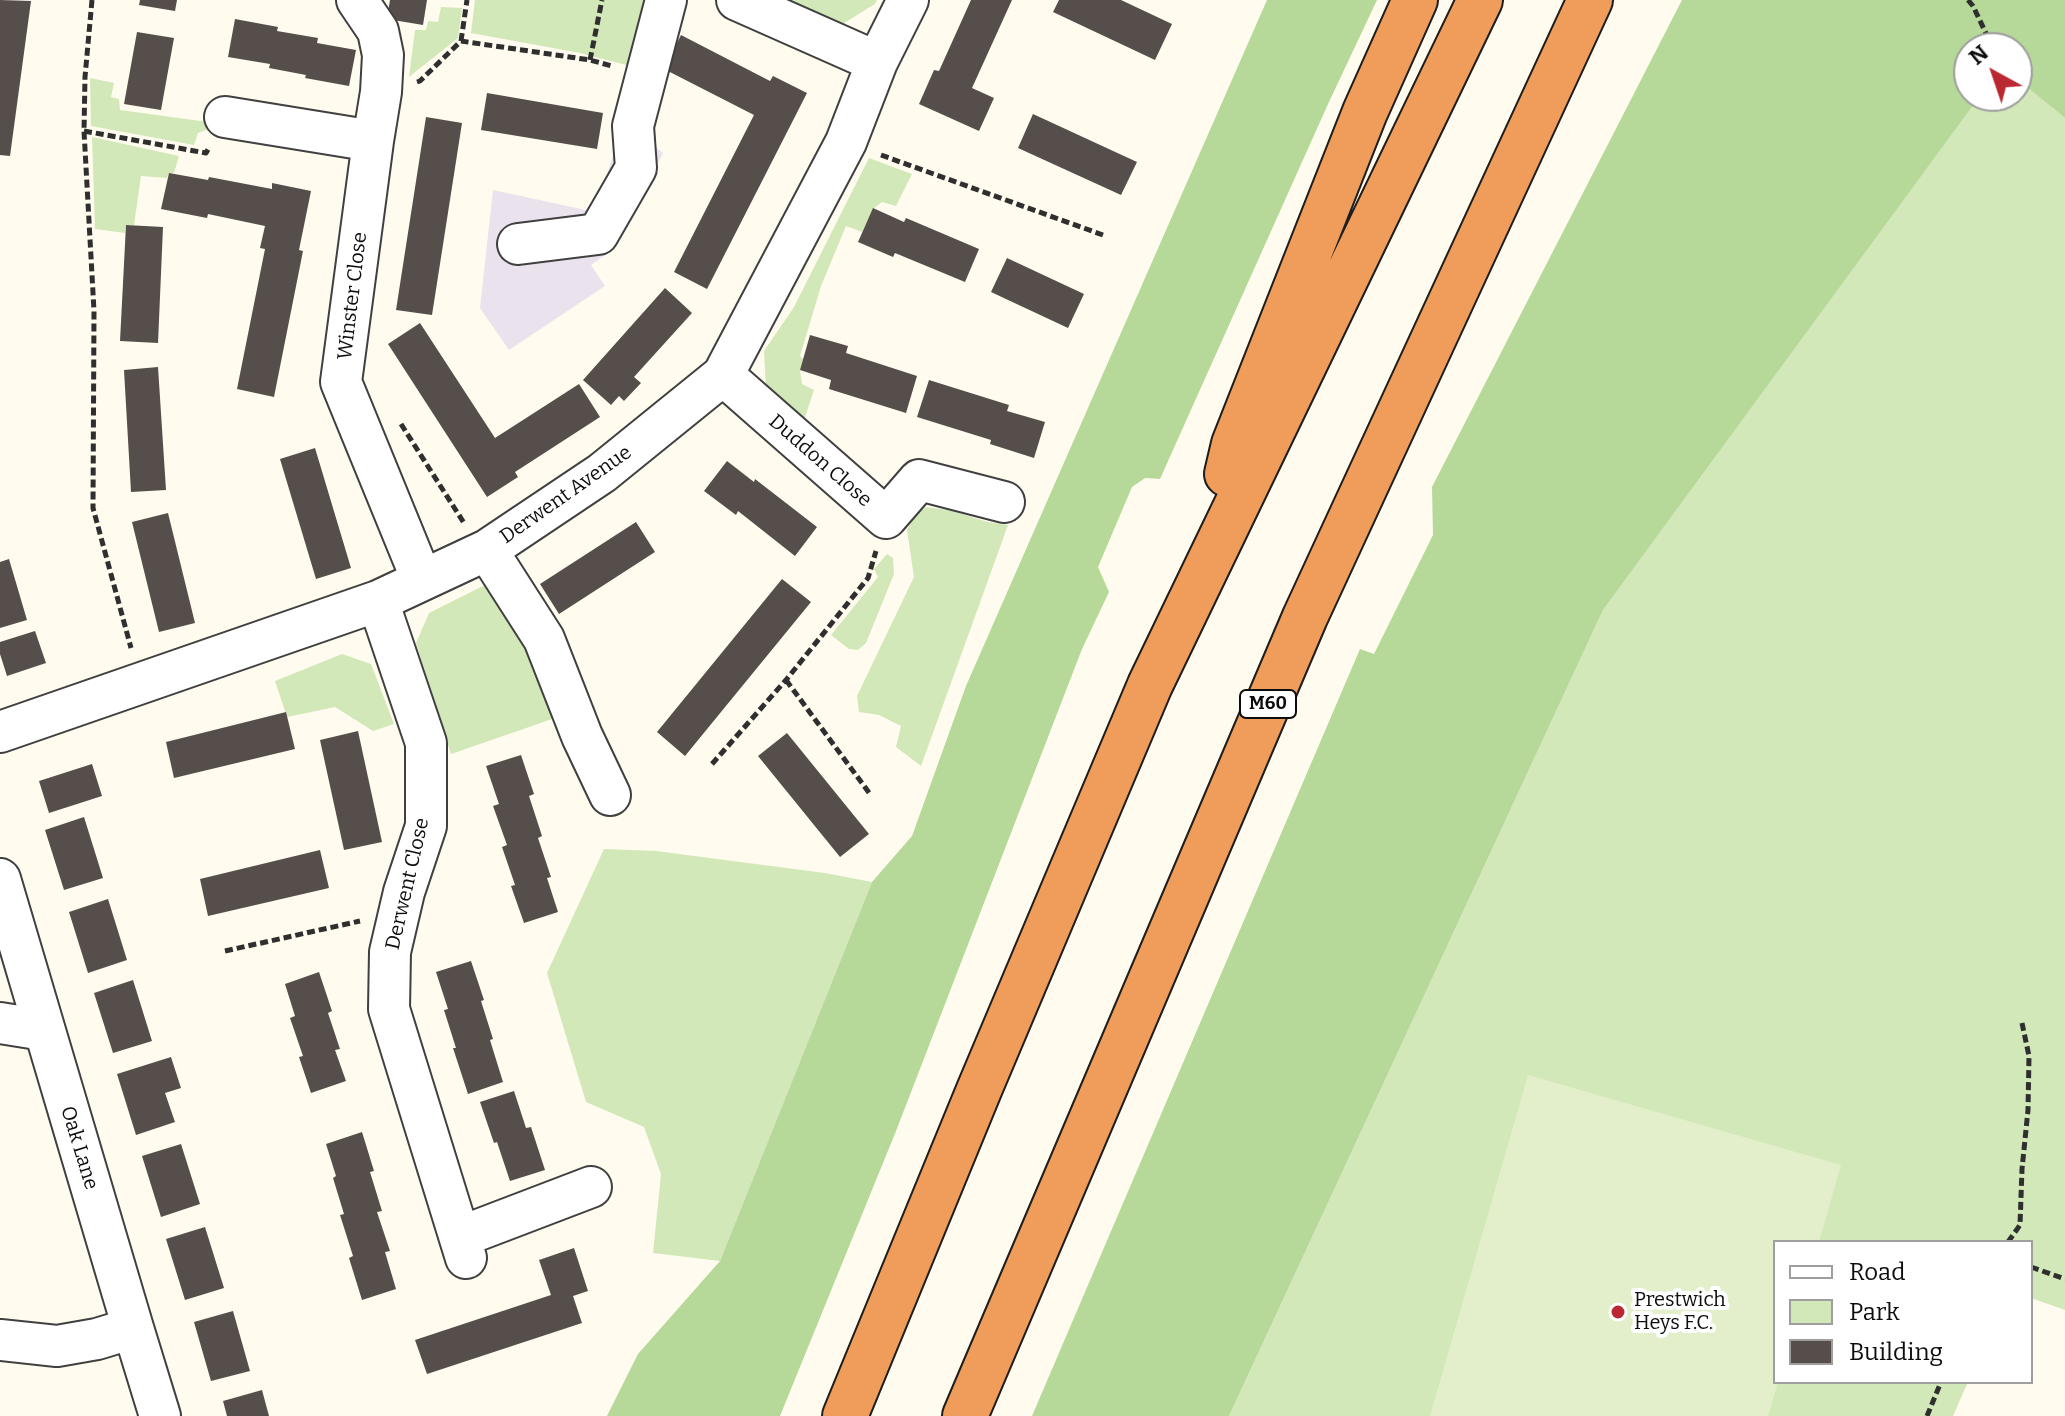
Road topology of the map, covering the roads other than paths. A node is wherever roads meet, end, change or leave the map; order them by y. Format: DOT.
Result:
graph roads {
  1 [pos="357,0"];
  2 [pos="666,0"];
  3 [pos="737,0"];
  4 [pos="908,0"];
  5 [pos="1415,0"];
  6 [pos="1480,0"];
  7 [pos="1590,0"];
  8 [pos="877,62"];
  9 [pos="225,117"];
  10 [pos="373,141"];
  11 [pos="518,244"];
  12 [pos="723,375"];
  13 [pos="1004,502"];
  14 [pos="484,551"];
  15 [pos="1202,577"];
  16 [pos="422,580"];
  17 [pos="378,601"];
  18 [pos="0,732"];
  19 [pos="610,795"];
  20 [pos="0,879"];
  21 [pos="0,1023"];
  22 [pos="44,1030"];
  23 [pos="591,1187"];
  24 [pos="133,1328"];
  25 [pos="0,1340"];
  26 [pos="160,1416"];
  27 [pos="845,1416"];
  28 [pos="965,1416"];
  1 -- 10 [label="street, Winster Close"];
  2 -- 11 [label="street"];
  3 -- 8 [label="street"];
  4 -- 8 [label="street, Derwent Avenue"];
  5 -- 15 [label="highway"];
  6 -- 15 [label="highway"];
  7 -- 28 [label="highway, M60"];
  8 -- 12 [label="street, Derwent Avenue"];
  9 -- 10 [label="street"];
  10 -- 16 [label="street, Winster Close"];
  12 -- 13 [label="street, Duddon Close"];
  12 -- 14 [label="street, Derwent Avenue"];
  14 -- 16 [label="street, Derwent Avenue"];
  14 -- 19 [label="street"];
  15 -- 27 [label="highway"];
  16 -- 17 [label="street, Derwent Avenue"];
  17 -- 18 [label="street, Derwent Avenue"];
  17 -- 23 [label="street, Derwent Close"];
  20 -- 22 [label="street, Oak Lane"];
  21 -- 22 [label="street"];
  22 -- 24 [label="street, Oak Lane"];
  24 -- 25 [label="street"];
  24 -- 26 [label="street, Oak Lane"];
}
